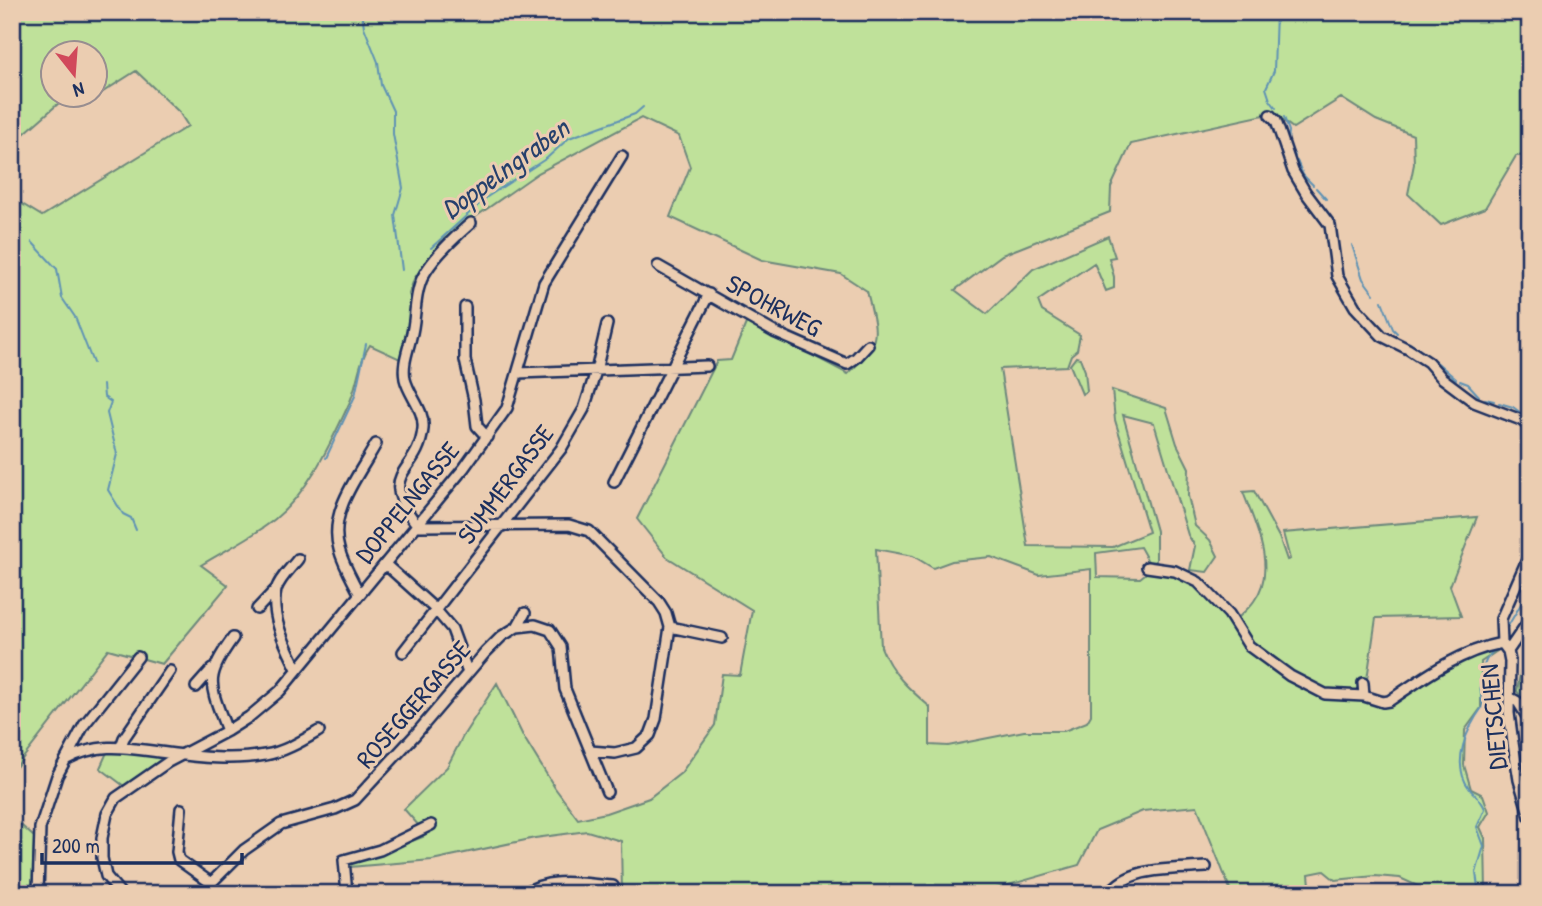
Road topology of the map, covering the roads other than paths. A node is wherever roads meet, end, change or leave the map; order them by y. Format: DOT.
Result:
graph roads {
  1 [pos="1270,115"];
  2 [pos="622,156"];
  3 [pos="471,223"];
  4 [pos="658,267"];
  5 [pos="709,294"];
  6 [pos="465,307"];
  7 [pos="607,324"];
  8 [pos="868,345"];
  9 [pos="706,366"];
  10 [pos="671,368"];
  11 [pos="596,371"];
  12 [pos="518,373"];
  13 [pos="1530,427"];
  14 [pos="487,438"];
  15 [pos="376,444"];
  16 [pos="614,482"];
  17 [pos="418,526"];
  18 [pos="501,526"];
  19 [pos="1530,553"];
  20 [pos="298,559"];
  21 [pos="385,564"];
  22 [pos="1147,567"];
  23 [pos="276,589"];
  24 [pos="359,593"];
  25 [pos="257,609"];
  26 [pos="435,609"];
  27 [pos="525,613"];
  28 [pos="1530,619"];
  29 [pos="517,627"];
  30 [pos="670,627"];
  31 [pos="233,638"];
  32 [pos="722,638"];
  33 [pos="1264,647"];
  34 [pos="1505,647"];
  35 [pos="403,652"];
  36 [pos="138,657"];
  37 [pos="1267,659"];
  38 [pos="212,669"];
  39 [pos="298,669"];
  40 [pos="170,671"];
  41 [pos="468,673"];
  42 [pos="1363,683"];
  43 [pos="195,687"];
  44 [pos="1364,696"];
  45 [pos="1509,698"];
  46 [pos="1530,721"];
  47 [pos="227,731"];
  48 [pos="319,731"];
  49 [pos="121,746"];
  50 [pos="590,751"];
  51 [pos="180,754"];
  52 [pos="67,759"];
  53 [pos="607,792"];
  54 [pos="181,809"];
  55 [pos="1530,817"];
  56 [pos="431,825"];
  57 [pos="1206,867"];
  58 [pos="613,886"];
  59 [pos="212,889"];
  60 [pos="38,894"];
  61 [pos="121,894"];
  62 [pos="347,894"];
  63 [pos="523,894"];
  64 [pos="1109,894"];
  1 -- 13 [label="street"];
  2 -- 12 [label="street, DOPPELNGASSE"];
  3 -- 17 [label="street"];
  4 -- 5 [label="street, SPOHRWEG"];
  5 -- 8 [label="street, SPOHRWEG"];
  5 -- 10 [label="street"];
  6 -- 14 [label="street, DOPPELNGASSE"];
  7 -- 11 [label="street, SUMMERGASSE"];
  9 -- 10 [label="street"];
  10 -- 11 [label="street"];
  10 -- 16 [label="street"];
  11 -- 12 [label="street"];
  11 -- 18 [label="street, SUMMERGASSE"];
  12 -- 14 [label="street, DOPPELNGASSE"];
  14 -- 17 [label="street, DOPPELNGASSE"];
  15 -- 24 [label="street, DOPPELNGASSE"];
  17 -- 18 [label="street"];
  17 -- 21 [label="street, DOPPELNGASSE"];
  18 -- 26 [label="street, SUMMERGASSE"];
  18 -- 30 [label="street"];
  19 -- 34 [label="street"];
  20 -- 23 [label="street"];
  21 -- 24 [label="street, DOPPELNGASSE"];
  21 -- 26 [label="street"];
  22 -- 37 [label="street"];
  23 -- 25 [label="street"];
  23 -- 39 [label="street"];
  24 -- 39 [label="street, DOPPELNGASSE"];
  26 -- 35 [label="street, SUMMERGASSE"];
  26 -- 41 [label="street"];
  27 -- 29 [label="street"];
  28 -- 34 [label="street, DIETSCHEN"];
  29 -- 41 [label="street, ROSEGGERGASSE"];
  29 -- 50 [label="street"];
  30 -- 32 [label="street"];
  30 -- 50 [label="street"];
  31 -- 38 [label="street"];
  33 -- 37 [label="street"];
  34 -- 44 [label="street"];
  34 -- 45 [label="street, DIETSCHEN"];
  36 -- 52 [label="street"];
  37 -- 44 [label="street"];
  38 -- 43 [label="street"];
  38 -- 47 [label="street"];
  39 -- 47 [label="street, DOPPELNGASSE"];
  40 -- 49 [label="street"];
  41 -- 59 [label="street, ROSEGGERGASSE"];
  42 -- 44 [label="street"];
  45 -- 46 [label="street"];
  45 -- 55 [label="street, DIETSCHEN"];
  47 -- 51 [label="street, DOPPELNGASSE"];
  48 -- 51 [label="street"];
  49 -- 51 [label="street"];
  49 -- 52 [label="street"];
  50 -- 53 [label="street"];
  51 -- 61 [label="street, DOPPELNGASSE"];
  52 -- 60 [label="street"];
  54 -- 59 [label="street"];
  56 -- 62 [label="street"];
  57 -- 64 [label="street"];
  58 -- 63 [label="street"];
}
